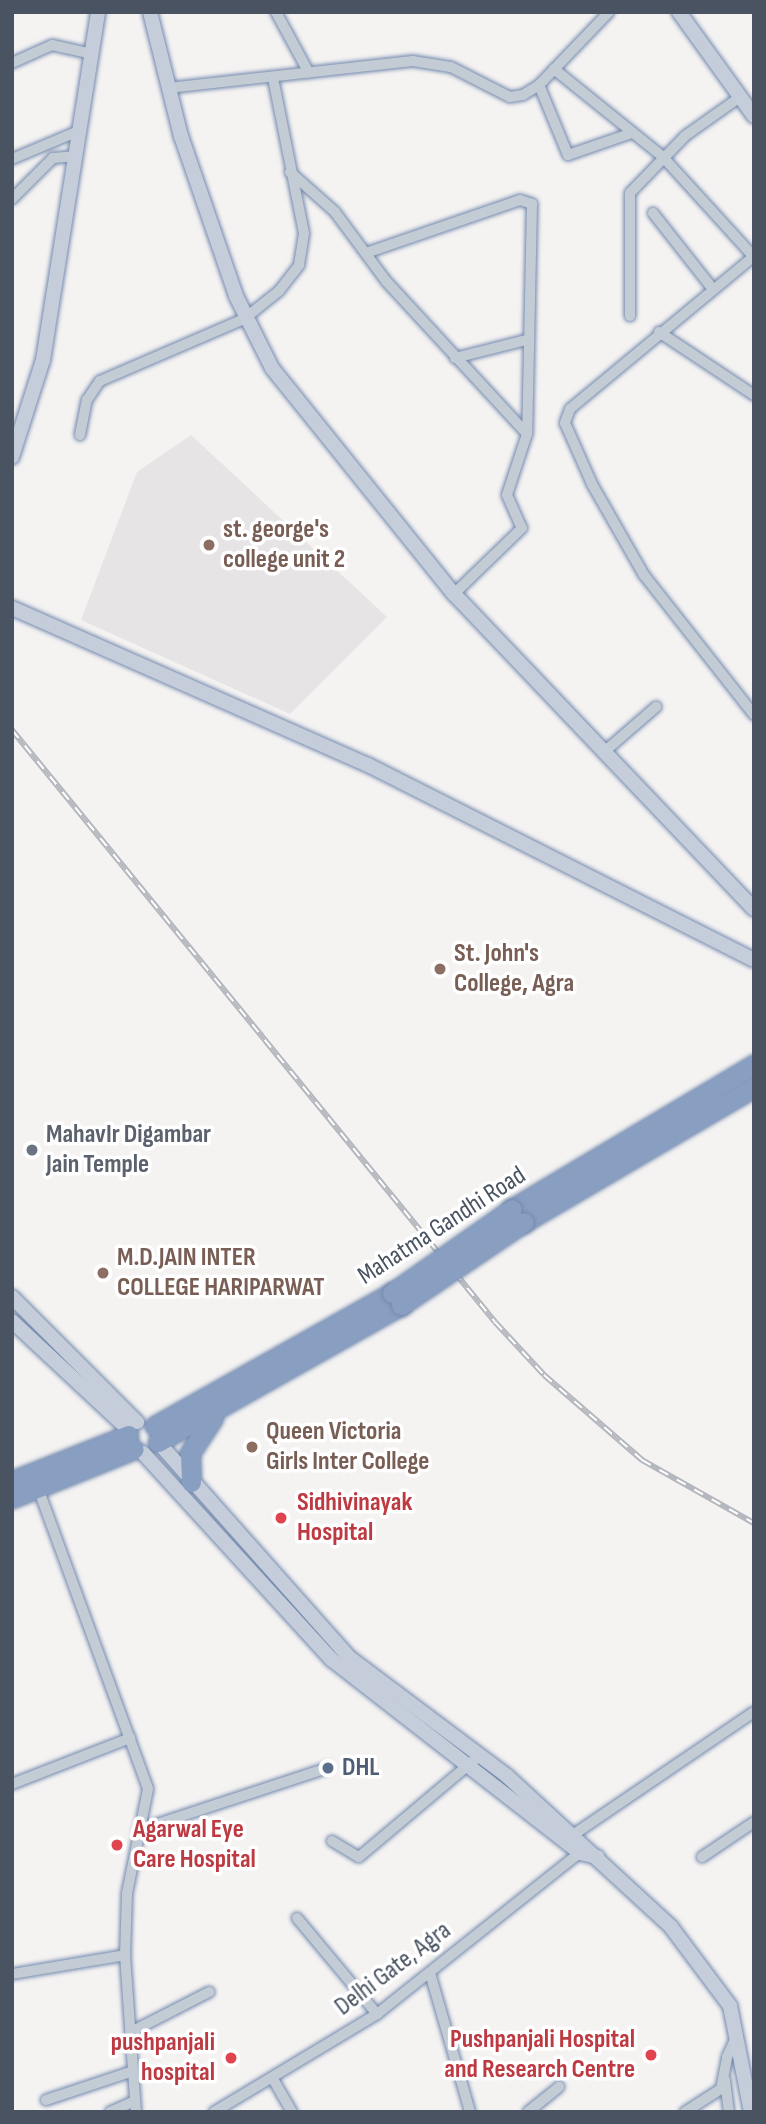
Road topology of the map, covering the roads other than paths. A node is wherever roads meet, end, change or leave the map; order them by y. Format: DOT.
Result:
graph roads {
  1 [pos="98,12"];
  2 [pos="150,12"];
  3 [pos="276,12"];
  4 [pos="609,12"];
  5 [pos="679,12"];
  6 [pos="93,54"];
  7 [pos="12,63"];
  8 [pos="554,69"];
  9 [pos="309,73"];
  10 [pos="273,78"];
  11 [pos="539,85"];
  12 [pos="168,88"];
  13 [pos="740,97"];
  14 [pos="754,116"];
  15 [pos="81,130"];
  16 [pos="632,133"];
  17 [pos="77,156"];
  18 [pos="663,157"];
  19 [pos="12,159"];
  20 [pos="290,173"];
  21 [pos="12,199"];
  22 [pos="653,213"];
  23 [pos="366,253"];
  24 [pos="753,257"];
  25 [pos="712,288"];
  26 [pos="630,316"];
  27 [pos="244,318"];
  28 [pos="659,332"];
  29 [pos="526,340"];
  30 [pos="454,358"];
  31 [pos="754,395"];
  32 [pos="527,434"];
  33 [pos="80,435"];
  34 [pos="12,457"];
  35 [pos="454,594"];
  36 [pos="12,608"];
  37 [pos="656,706"];
  38 [pos="754,715"];
  39 [pos="604,752"];
  40 [pos="754,909"];
  41 [pos="754,960"];
  42 [pos="754,1065"];
  43 [pos="754,1087"];
  44 [pos="518,1216"];
  45 [pos="12,1297"];
  46 [pos="397,1299"];
  47 [pos="12,1321"];
  48 [pos="218,1412"];
  49 [pos="140,1437"];
  50 [pos="12,1481"];
  51 [pos="191,1482"];
  52 [pos="38,1488"];
  53 [pos="12,1498"];
  54 [pos="293,1609"];
  55 [pos="754,1712"];
  56 [pos="130,1738"];
  57 [pos="475,1762"];
  58 [pos="328,1768"];
  59 [pos="12,1784"];
  60 [pos="754,1822"];
  61 [pos="139,1830"];
  62 [pos="569,1837"];
  63 [pos="332,1841"];
  64 [pos="584,1850"];
  65 [pos="702,1857"];
  66 [pos="297,1918"];
  67 [pos="125,1955"];
  68 [pos="430,1973"];
  69 [pos="12,1974"];
  70 [pos="209,1992"];
  71 [pos="377,2014"];
  72 [pos="131,2032"];
  73 [pos="739,2034"];
  74 [pos="132,2071"];
  75 [pos="724,2077"];
  76 [pos="273,2079"];
  77 [pos="559,2087"];
  78 [pos="46,2100"];
  79 [pos="136,2106"];
  80 [pos="110,2112"];
  81 [pos="215,2112"];
  82 [pos="292,2112"];
  83 [pos="470,2112"];
  84 [pos="528,2112"];
  85 [pos="685,2112"];
  86 [pos="729,2112"];
  87 [pos="751,2112"];
  1 -- 6 [label="street"];
  2 -- 12 [label="street"];
  3 -- 9 [label="street"];
  4 -- 8 [label="street"];
  5 -- 13 [label="street"];
  6 -- 7 [label="street"];
  6 -- 15 [label="street"];
  8 -- 11 [label="street"];
  8 -- 16 [label="street"];
  9 -- 10 [label="street"];
  9 -- 11 [label="street"];
  10 -- 12 [label="street"];
  10 -- 20 [label="street"];
  11 -- 16 [label="street"];
  12 -- 27 [label="street"];
  13 -- 14 [label="street"];
  13 -- 18 [label="street"];
  15 -- 17 [label="street"];
  15 -- 19 [label="street"];
  16 -- 18 [label="street"];
  17 -- 21 [label="street"];
  17 -- 34 [label="street"];
  18 -- 24 [label="street"];
  18 -- 26 [label="street"];
  20 -- 23 [label="street"];
  20 -- 27 [label="street"];
  22 -- 25 [label="street"];
  23 -- 29 [label="street"];
  23 -- 30 [label="street"];
  24 -- 25 [label="street"];
  25 -- 28 [label="street"];
  27 -- 33 [label="street"];
  27 -- 35 [label="street"];
  28 -- 31 [label="street"];
  28 -- 38 [label="street"];
  29 -- 30 [label="street"];
  29 -- 32 [label="street"];
  30 -- 32 [label="street"];
  32 -- 35 [label="street"];
  35 -- 39 [label="street"];
  36 -- 41 [label="street"];
  37 -- 39 [label="street"];
  39 -- 40 [label="street"];
  42 -- 44 [label="highway, Mahatma Gandhi Road"];
  43 -- 44 [label="highway, Mahatma Gandhi Road"];
  44 -- 46 [label="highway, Mahatma Gandhi Road, bridge"];
  45 -- 49 [label="street"];
  46 -- 48 [label="highway, Mahatma Gandhi Road"];
  46 -- 49 [label="highway, Mahatma Gandhi Road"];
  47 -- 49 [label="street"];
  48 -- 49 [label="highway, Mahatma Gandhi Road"];
  48 -- 51 [label="highway"];
  49 -- 50 [label="highway, Mahatma Gandhi Road"];
  49 -- 51 [label="street"];
  49 -- 52 [label="highway, Mahatma Gandhi Road"];
  49 -- 54 [label="street"];
  51 -- 54 [label="street"];
  52 -- 53 [label="highway, Mahatma Gandhi Road"];
  52 -- 56 [label="street"];
  54 -- 57 [label="street"];
  55 -- 62 [label="street"];
  56 -- 59 [label="street"];
  56 -- 61 [label="street"];
  57 -- 62 [label="street"];
  57 -- 63 [label="street"];
  58 -- 61 [label="street"];
  60 -- 65 [label="street"];
  61 -- 67 [label="street"];
  62 -- 64 [label="street"];
  64 -- 68 [label="street, Delhi Gate, Agra"];
  64 -- 73 [label="street"];
  66 -- 71 [label="street"];
  67 -- 69 [label="street"];
  67 -- 72 [label="street"];
  68 -- 71 [label="street, Delhi Gate, Agra"];
  68 -- 83 [label="street"];
  70 -- 72 [label="street"];
  71 -- 76 [label="street, Delhi Gate, Agra"];
  72 -- 74 [label="street"];
  73 -- 75 [label="street"];
  73 -- 87 [label="street"];
  74 -- 78 [label="street"];
  74 -- 79 [label="street"];
  75 -- 85 [label="street"];
  75 -- 86 [label="street"];
  76 -- 81 [label="street, Delhi Gate, Agra"];
  76 -- 82 [label="street"];
  77 -- 84 [label="street"];
  79 -- 80 [label="street"];
}
